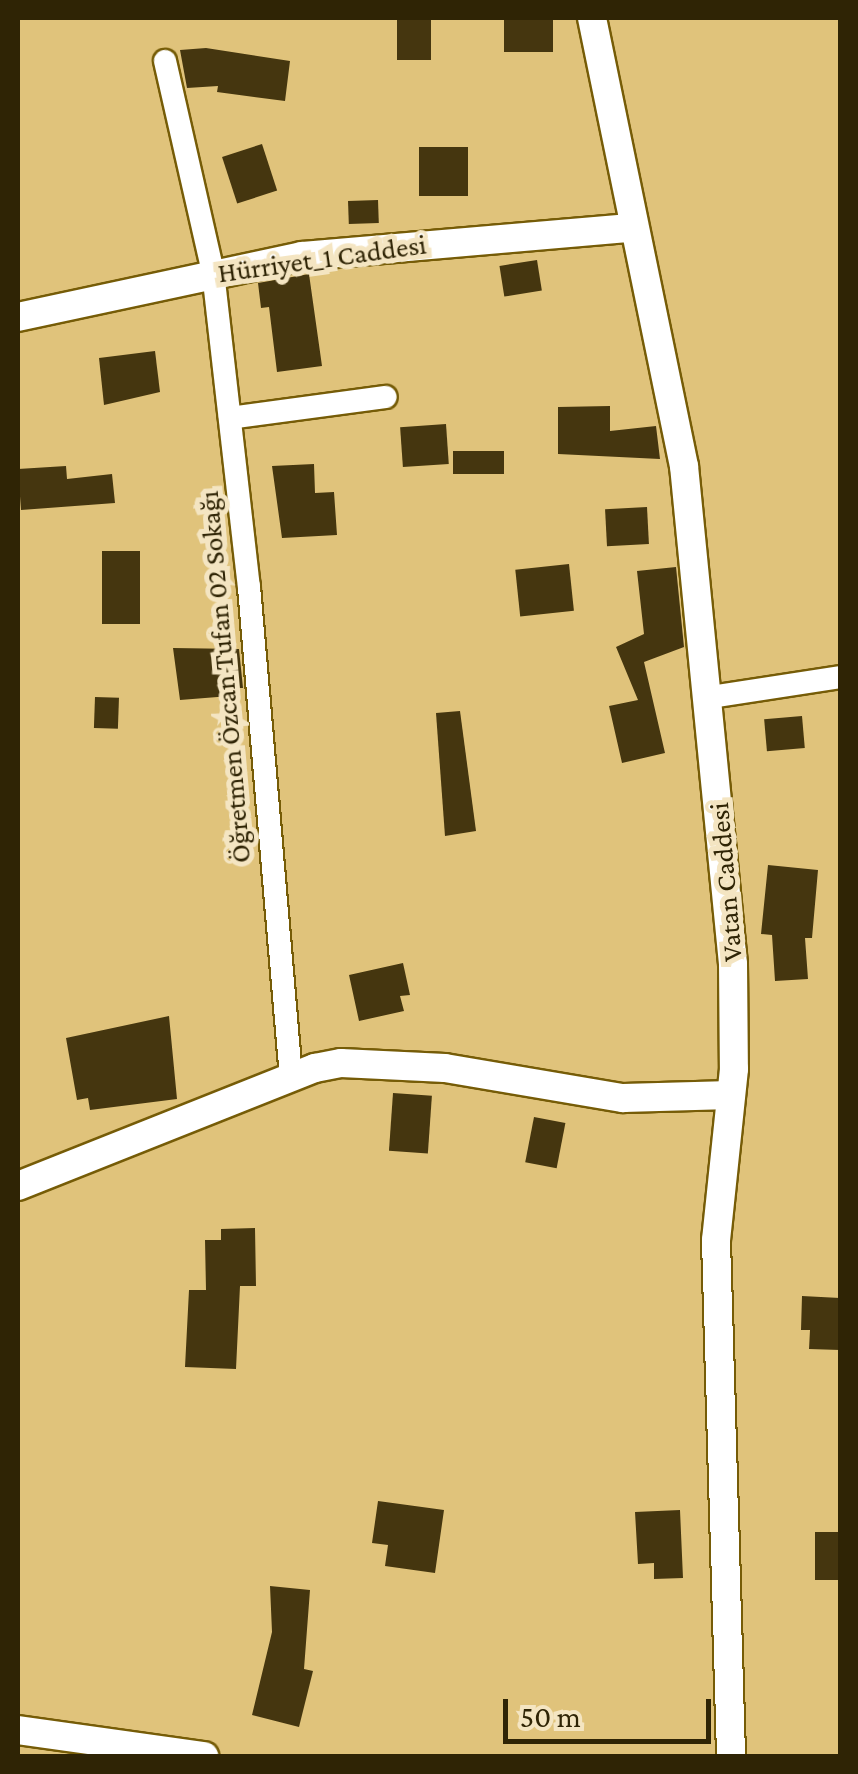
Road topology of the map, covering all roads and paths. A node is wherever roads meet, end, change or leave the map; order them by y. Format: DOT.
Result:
graph roads {
  1 [pos="592,18"];
  2 [pos="166,61"];
  3 [pos="631,228"];
  4 [pos="214,272"];
  5 [pos="18,317"];
  6 [pos="386,397"];
  7 [pos="230,418"];
  8 [pos="840,677"];
  9 [pos="711,696"];
  10 [pos="291,1077"];
  11 [pos="731,1095"];
  12 [pos="18,1186"];
  13 [pos="18,1730"];
  14 [pos="204,1756"];
  15 [pos="731,1756"];
  1 -- 3 [label="street, Vatan Caddesi"];
  2 -- 4 [label="street, Öğretmen Özcan Tufan 02 Sokağı"];
  3 -- 4 [label="street, Hürriyet_1 Caddesi"];
  3 -- 9 [label="street, Vatan Caddesi"];
  4 -- 5 [label="street, Hürriyet_1 Caddesi"];
  4 -- 7 [label="street, Öğretmen Özcan Tufan 02 Sokağı"];
  6 -- 7 [label="street"];
  7 -- 10 [label="street, Öğretmen Özcan Tufan 02 Sokağı"];
  8 -- 9 [label="street"];
  9 -- 11 [label="street, Vatan Caddesi"];
  10 -- 11 [label="street"];
  10 -- 12 [label="street"];
  11 -- 15 [label="street, Vatan Caddesi"];
  13 -- 14 [label="street"];
}
